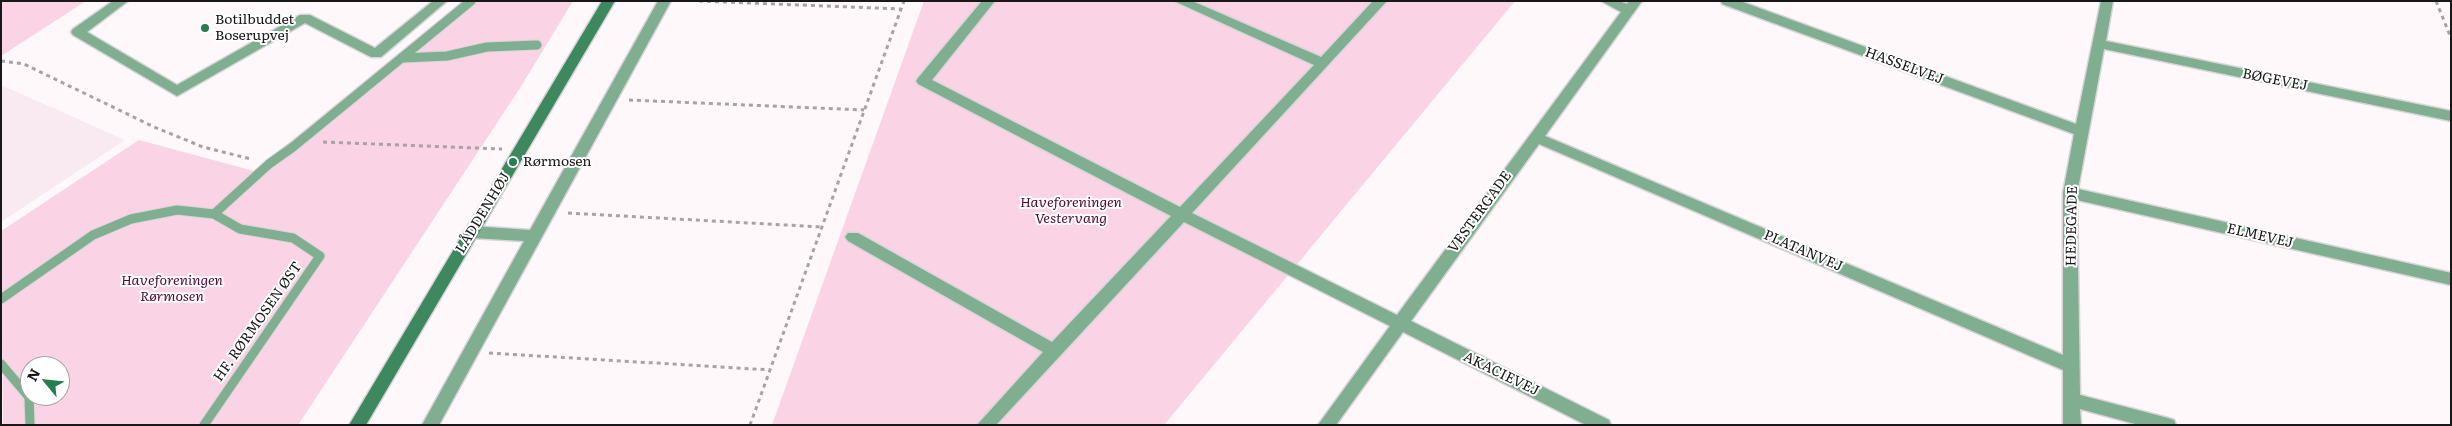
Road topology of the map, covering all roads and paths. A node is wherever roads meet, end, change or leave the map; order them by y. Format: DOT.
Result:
graph roads {
  1 [pos="122,1"];
  2 [pos="440,1"];
  3 [pos="471,1"];
  4 [pos="609,1"];
  5 [pos="665,1"];
  6 [pos="699,1"];
  7 [pos="904,1"];
  8 [pos="989,1"];
  9 [pos="1180,1"];
  10 [pos="1381,1"];
  11 [pos="1607,1"];
  12 [pos="1727,1"];
  13 [pos="2107,1"];
  14 [pos="2436,1"];
  15 [pos="1632,6"];
  16 [pos="901,9"];
  17 [pos="2451,38"];
  18 [pos="2100,44"];
  19 [pos="537,45"];
  20 [pos="403,58"];
  21 [pos="1,61"];
  22 [pos="1324,64"];
  23 [pos="610,99"];
  24 [pos="864,110"];
  25 [pos="2451,116"];
  26 [pos="2082,131"];
  27 [pos="1535,137"];
  28 [pos="293,147"];
  29 [pos="520,150"];
  30 [pos="269,164"];
  31 [pos="2070,193"];
  32 [pos="547,212"];
  33 [pos="214,214"];
  34 [pos="1184,215"];
  35 [pos="822,227"];
  36 [pos="472,232"];
  37 [pos="534,236"];
  38 [pos="853,237"];
  39 [pos="2451,279"];
  40 [pos="1,299"];
  41 [pos="1398,323"];
  42 [pos="1054,351"];
  43 [pos="470,352"];
  44 [pos="1,364"];
  45 [pos="2071,366"];
  46 [pos="771,370"];
  47 [pos="2072,400"];
  48 [pos="30,425"];
  49 [pos="204,425"];
  50 [pos="357,425"];
  51 [pos="430,425"];
  52 [pos="750,425"];
  53 [pos="985,425"];
  54 [pos="1326,425"];
  55 [pos="1604,425"];
  56 [pos="2072,425"];
  57 [pos="2168,425"];
  1 -- 2 [label="street"];
  3 -- 20 [label="lane"];
  4 -- 29 [label="street, LÅDDENHØJ"];
  5 -- 23 [label="street"];
  6 -- 16 [label="path"];
  7 -- 16 [label="path"];
  8 -- 34 [label="street"];
  9 -- 22 [label="street"];
  10 -- 22 [label="street"];
  11 -- 15 [label="street"];
  12 -- 26 [label="street, HASSELVEJ"];
  13 -- 18 [label="street, HEDEGADE"];
  14 -- 17 [label="path"];
  15 -- 27 [label="street, VESTERGADE"];
  16 -- 24 [label="path"];
  18 -- 25 [label="street, BØGEVEJ"];
  18 -- 26 [label="street, HEDEGADE"];
  19 -- 20 [label="lane"];
  20 -- 28 [label="lane"];
  21 -- 30 [label="path"];
  22 -- 34 [label="street"];
  23 -- 24 [label="path"];
  23 -- 32 [label="street"];
  24 -- 35 [label="path"];
  26 -- 31 [label="street, HEDEGADE"];
  27 -- 41 [label="street, VESTERGADE"];
  27 -- 45 [label="street, PLATANVEJ"];
  28 -- 29 [label="path"];
  28 -- 30 [label="lane"];
  29 -- 36 [label="street, LÅDDENHØJ"];
  30 -- 33 [label="lane"];
  31 -- 39 [label="street, ELMEVEJ"];
  31 -- 45 [label="street, HEDEGADE"];
  32 -- 35 [label="path"];
  32 -- 37 [label="street"];
  33 -- 40 [label="lane, HF. RØRMOSEN ØST"];
  33 -- 49 [label="lane, HF. RØRMOSEN ØST"];
  34 -- 41 [label="street"];
  34 -- 42 [label="street"];
  35 -- 46 [label="path"];
  36 -- 37 [label="street"];
  36 -- 50 [label="street, LÅDDENHØJ"];
  37 -- 43 [label="street"];
  38 -- 42 [label="street"];
  41 -- 54 [label="street, VESTERGADE"];
  41 -- 55 [label="street, AKACIEVEJ"];
  42 -- 53 [label="street"];
  43 -- 46 [label="path"];
  43 -- 51 [label="street"];
  44 -- 48 [label="lane"];
  45 -- 47 [label="street, HEDEGADE"];
  46 -- 52 [label="path"];
  47 -- 56 [label="street, HEDEGADE"];
  47 -- 57 [label="street"];
}
